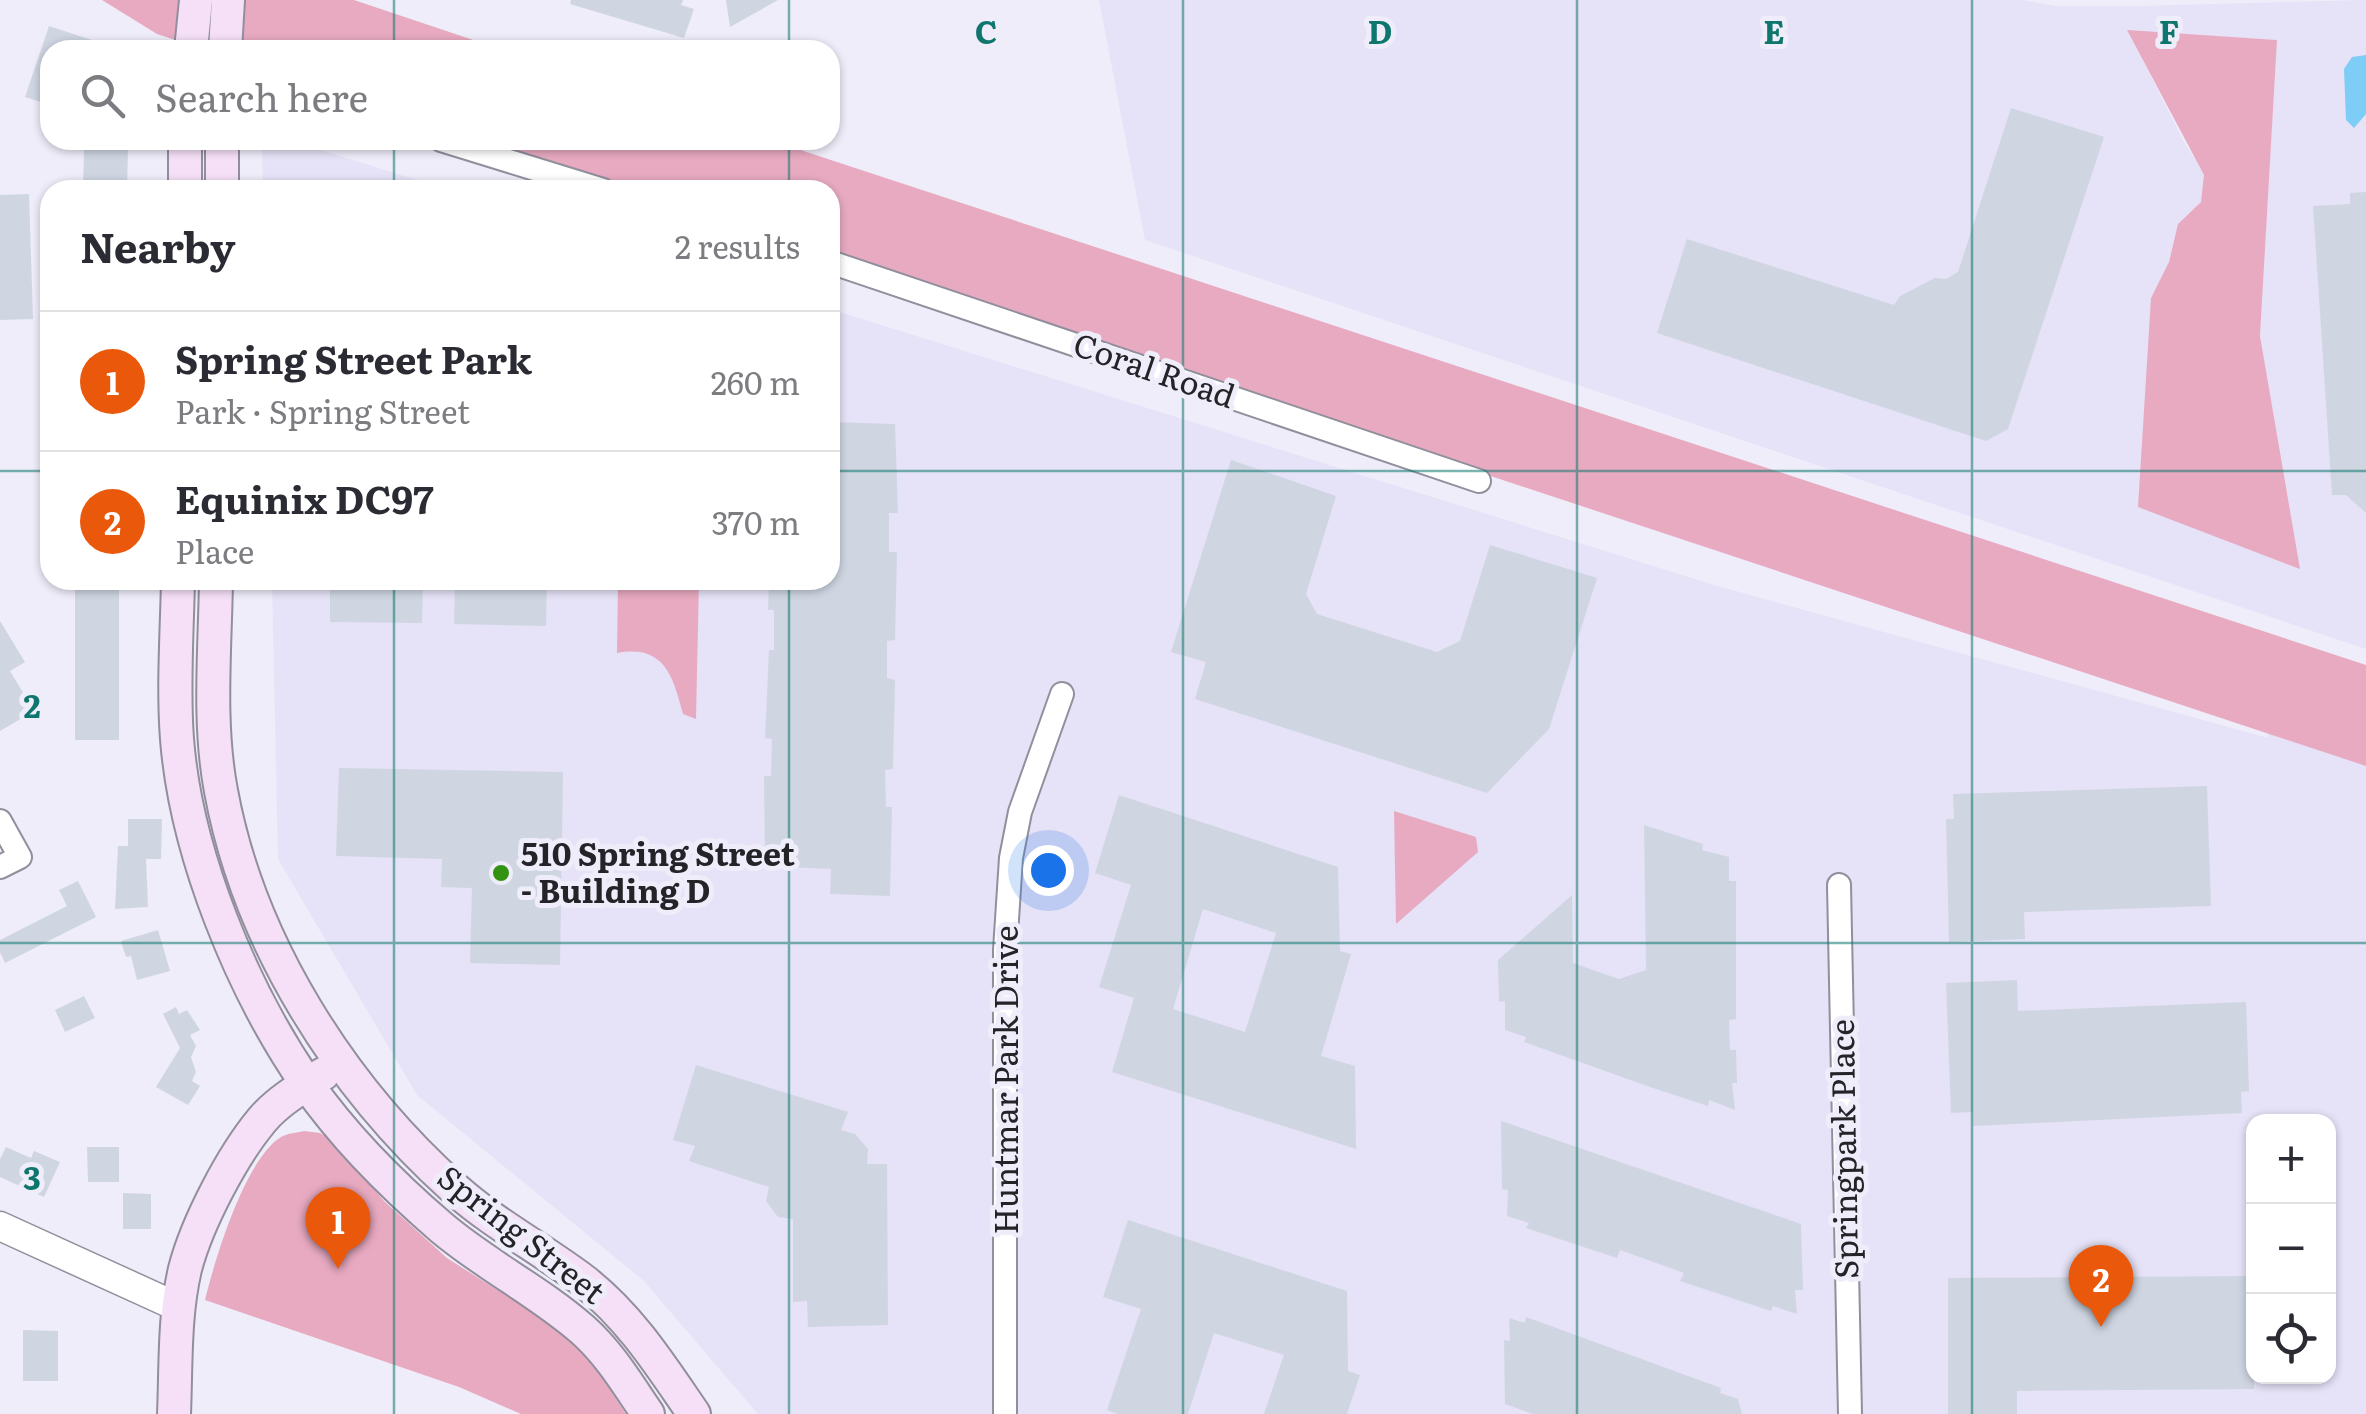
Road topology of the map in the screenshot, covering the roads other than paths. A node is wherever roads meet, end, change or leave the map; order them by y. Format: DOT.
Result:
graph roads {
  1 [pos="196,0"];
  2 [pos="228,0"];
  3 [pos="191,40"];
  4 [pos="226,40"];
  5 [pos="186,150"];
  6 [pos="222,150"];
  7 [pos="473,150"];
  8 [pos="185,180"];
  9 [pos="222,180"];
  10 [pos="570,180"];
  11 [pos="840,265"];
  12 [pos="1479,481"];
  13 [pos="178,590"];
  14 [pos="216,590"];
  15 [pos="1062,694"];
  16 [pos="0,821"];
  17 [pos="10,862"];
  18 [pos="1840,885"];
  19 [pos="341,1062"];
  20 [pos="307,1084"];
  21 [pos="0,1226"];
  22 [pos="180,1308"];
  23 [pos="174,1414"];
  24 [pos="648,1414"];
  25 [pos="694,1414"];
  26 [pos="1005,1414"];
  27 [pos="1850,1414"];
  1 -- 3 [label="main road"];
  2 -- 4 [label="main road"];
  5 -- 8 [label="main road"];
  6 -- 9 [label="main road"];
  7 -- 10 [label="street"];
  11 -- 12 [label="street, Coral Road"];
  13 -- 20 [label="main road, Spring Street"];
  14 -- 19 [label="main road, Spring Street"];
  15 -- 26 [label="street, Huntmar Park Drive"];
  16 -- 17 [label="street"];
  18 -- 27 [label="street, Springpark Place"];
  19 -- 20 [label="main road"];
  19 -- 25 [label="main road, Spring Street"];
  20 -- 22 [label="main road"];
  20 -- 24 [label="main road, Spring Street"];
  21 -- 22 [label="street"];
  22 -- 23 [label="main road"];
}
